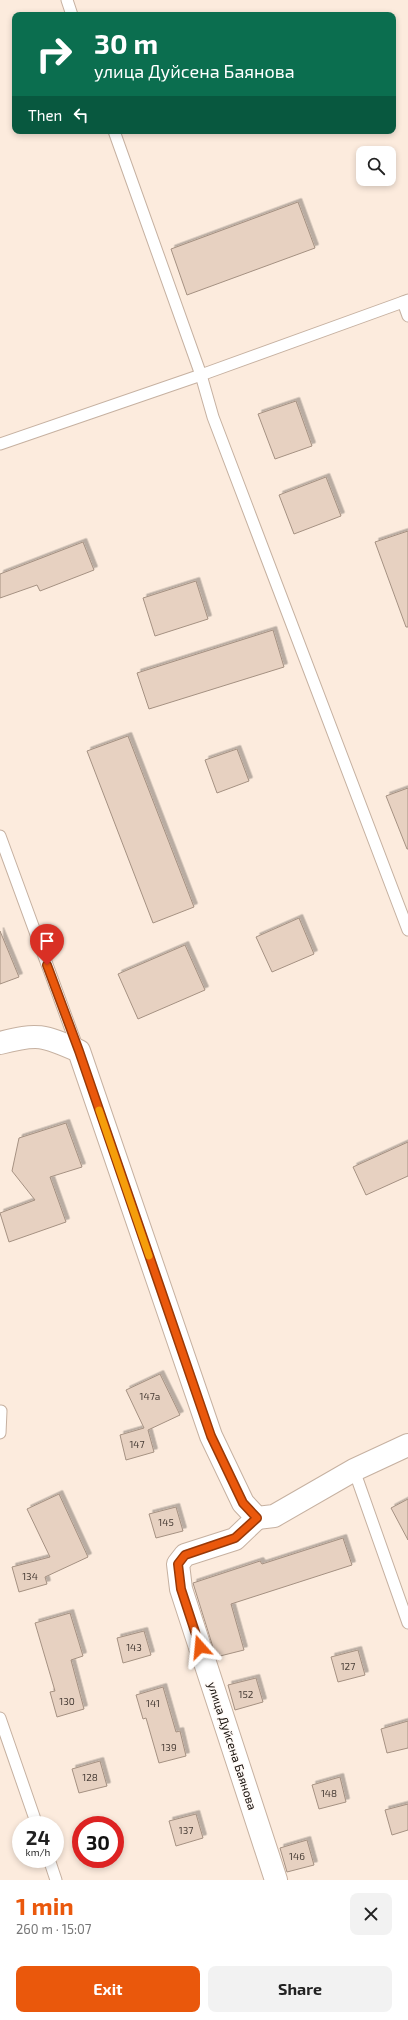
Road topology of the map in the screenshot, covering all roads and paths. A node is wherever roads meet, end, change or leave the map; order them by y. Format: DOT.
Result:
graph roads {
  1 [pos="67,0"];
  2 [pos="71,12"];
  3 [pos="115,134"];
  4 [pos="405,301"];
  5 [pos="408,316"];
  6 [pos="202,375"];
  7 [pos="0,444"];
  8 [pos="0,836"];
  9 [pos="408,930"];
  10 [pos="0,1043"];
  11 [pos="79,1051"];
  12 [pos="1,1411"];
  13 [pos="0,1433"];
  14 [pos="408,1445"];
  15 [pos="354,1470"];
  16 [pos="257,1518"];
  17 [pos="408,1623"];
  18 [pos="0,1718"];
  19 [pos="34,1816"];
  20 [pos="51,1868"];
  21 [pos="56,1880"];
  22 [pos="276,1880"];
  1 -- 2 [label="lane"];
  3 -- 6 [label="lane"];
  4 -- 5 [label="lane"];
  4 -- 6 [label="lane"];
  6 -- 7 [label="lane"];
  6 -- 9 [label="lane"];
  8 -- 11 [label="lane"];
  10 -- 11 [label="street"];
  11 -- 16 [label="street"];
  12 -- 13 [label="lane"];
  14 -- 15 [label="street"];
  15 -- 16 [label="street"];
  15 -- 17 [label="lane"];
  16 -- 22 [label="street, улица Дуйсена Баянова"];
  18 -- 19 [label="lane"];
  20 -- 21 [label="lane"];
}
